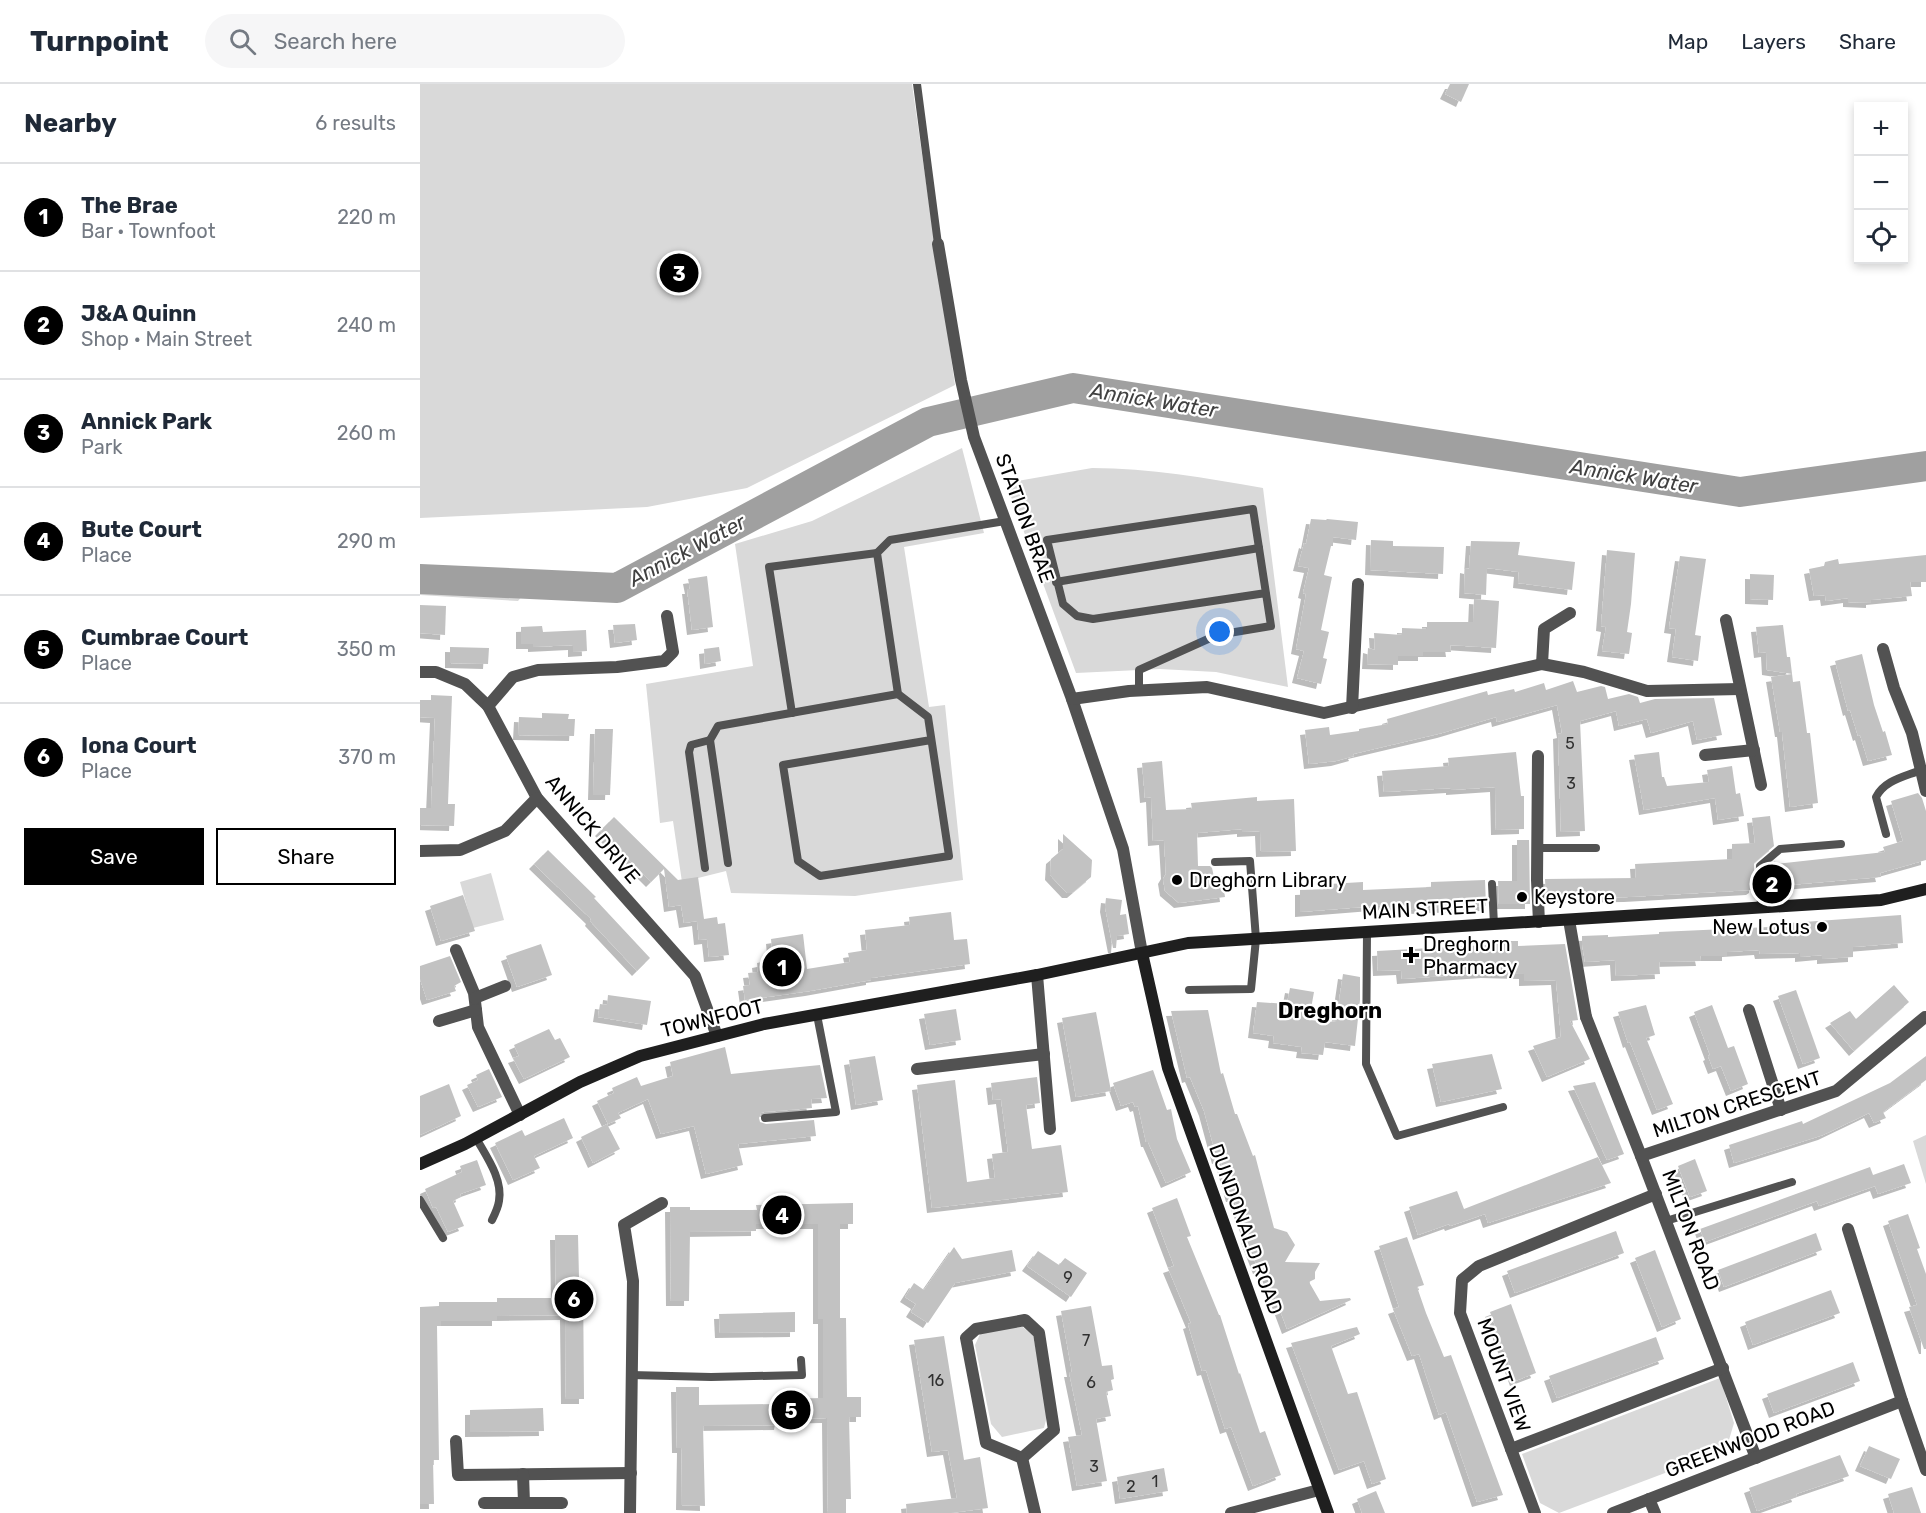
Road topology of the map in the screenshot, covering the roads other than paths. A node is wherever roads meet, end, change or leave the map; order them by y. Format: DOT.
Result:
graph roads {
  1 [pos="917,84"];
  2 [pos="938,244"];
  3 [pos="1005,521"];
  4 [pos="1259,548"];
  5 [pos="877,553"];
  6 [pos="1056,582"];
  7 [pos="1358,584"];
  8 [pos="1266,593"];
  9 [pos="1570,614"];
  10 [pos="667,616"];
  11 [pos="1726,620"];
  12 [pos="1883,649"];
  13 [pos="1542,664"];
  14 [pos="420,672"];
  15 [pos="1740,689"];
  16 [pos="1139,690"];
  17 [pos="898,694"];
  18 [pos="1072,699"];
  19 [pos="488,706"];
  20 [pos="1352,708"];
  21 [pos="792,713"];
  22 [pos="710,740"];
  23 [pos="931,741"];
  24 [pos="1754,750"];
  25 [pos="1705,755"];
  26 [pos="1538,756"];
  27 [pos="1921,770"];
  28 [pos="1761,785"];
  29 [pos="1926,791"];
  30 [pos="537,798"];
  31 [pos="1886,834"];
  32 [pos="1841,844"];
  33 [pos="1538,848"];
  34 [pos="1596,848"];
  35 [pos="420,851"];
  36 [pos="1215,862"];
  37 [pos="728,863"];
  38 [pos="705,868"];
  39 [pos="1492,884"];
  40 [pos="1926,889"];
  41 [pos="1761,909"];
  42 [pos="1569,920"];
  43 [pos="1539,922"];
  44 [pos="1494,924"];
  45 [pos="1367,932"];
  46 [pos="1256,939"];
  47 [pos="456,950"];
  48 [pos="1142,953"];
  49 [pos="1037,975"];
  50 [pos="505,986"];
  51 [pos="1189,990"];
  52 [pos="476,1004"];
  53 [pos="1749,1010"];
  54 [pos="817,1015"];
  55 [pos="1925,1017"];
  56 [pos="439,1021"];
  57 [pos="717,1036"];
  58 [pos="1044,1054"];
  59 [pos="916,1069"];
  60 [pos="1503,1107"];
  61 [pos="1781,1110"];
  62 [pos="520,1115"];
  63 [pos="765,1119"];
  64 [pos="1050,1129"];
  65 [pos="476,1138"];
  66 [pos="1641,1156"];
  67 [pos="420,1164"];
  68 [pos="1792,1182"];
  69 [pos="1656,1194"];
  70 [pos="420,1200"];
  71 [pos="662,1203"];
  72 [pos="492,1220"];
  73 [pos="1666,1221"];
  74 [pos="1848,1229"];
  75 [pos="443,1238"];
  76 [pos="801,1360"];
  77 [pos="1723,1368"];
  78 [pos="631,1375"];
  79 [pos="1902,1401"];
  80 [pos="456,1441"];
  81 [pos="1511,1449"];
  82 [pos="1022,1458"];
  83 [pos="1756,1458"];
  84 [pos="1926,1470"];
  85 [pos="631,1473"];
  86 [pos="523,1474"];
  87 [pos="1319,1490"];
  88 [pos="1649,1499"];
  89 [pos="484,1503"];
  90 [pos="524,1503"];
  91 [pos="562,1503"];
  92 [pos="630,1513"];
  93 [pos="1035,1513"];
  94 [pos="1231,1513"];
  95 [pos="1328,1513"];
  96 [pos="1535,1513"];
  97 [pos="1613,1513"];
  98 [pos="1655,1513"];
  1 -- 2 [label="lane, STATION BRAE"];
  2 -- 3 [label="street, STATION BRAE"];
  3 -- 5 [label="lane"];
  3 -- 18 [label="street, STATION BRAE"];
  4 -- 6 [label="lane"];
  4 -- 6 [label="lane"];
  4 -- 8 [label="lane"];
  5 -- 17 [label="lane"];
  5 -- 21 [label="lane"];
  6 -- 8 [label="lane"];
  7 -- 20 [label="street"];
  8 -- 16 [label="lane"];
  9 -- 13 [label="street"];
  10 -- 19 [label="street"];
  11 -- 15 [label="street"];
  12 -- 27 [label="street"];
  13 -- 15 [label="street"];
  13 -- 20 [label="street"];
  14 -- 19 [label="street, ANNICK DRIVE"];
  15 -- 24 [label="street"];
  16 -- 18 [label="street"];
  16 -- 20 [label="street"];
  17 -- 21 [label="lane"];
  17 -- 23 [label="lane"];
  18 -- 48 [label="street, STATION BRAE"];
  19 -- 30 [label="street, ANNICK DRIVE"];
  21 -- 22 [label="lane"];
  22 -- 37 [label="lane"];
  22 -- 38 [label="lane"];
  23 -- 23 [label="lane"];
  24 -- 25 [label="street"];
  24 -- 28 [label="street"];
  26 -- 33 [label="street"];
  27 -- 29 [label="street"];
  27 -- 31 [label="lane"];
  30 -- 35 [label="street"];
  30 -- 57 [label="street, ANNICK DRIVE"];
  32 -- 41 [label="lane"];
  33 -- 34 [label="lane"];
  33 -- 43 [label="street"];
  36 -- 46 [label="lane"];
  39 -- 44 [label="lane"];
  40 -- 41 [label="main road, MAIN STREET"];
  41 -- 42 [label="main road, MAIN STREET"];
  42 -- 43 [label="main road, MAIN STREET"];
  42 -- 66 [label="street, MILTON ROAD"];
  43 -- 44 [label="main road, MAIN STREET"];
  44 -- 45 [label="main road, MAIN STREET"];
  45 -- 46 [label="main road, MAIN STREET"];
  45 -- 60 [label="lane"];
  46 -- 48 [label="main road, MAIN STREET"];
  46 -- 51 [label="lane"];
  47 -- 52 [label="street"];
  48 -- 49 [label="main road, TOWNFOOT"];
  48 -- 87 [label="main road, DUNDONALD ROAD"];
  49 -- 54 [label="main road, TOWNFOOT"];
  49 -- 58 [label="street"];
  50 -- 52 [label="street"];
  52 -- 56 [label="street"];
  52 -- 62 [label="street"];
  53 -- 61 [label="street"];
  54 -- 57 [label="main road, TOWNFOOT"];
  54 -- 63 [label="lane"];
  55 -- 61 [label="street, MILTON CRESCENT"];
  57 -- 62 [label="main road, TOWNFOOT"];
  58 -- 59 [label="street"];
  58 -- 64 [label="street"];
  61 -- 66 [label="street, MILTON CRESCENT"];
  62 -- 65 [label="main road, TOWNFOOT"];
  65 -- 67 [label="main road, TOWNFOOT"];
  65 -- 72 [label="lane"];
  66 -- 69 [label="street, MILTON ROAD"];
  68 -- 73 [label="lane"];
  69 -- 73 [label="street, MILTON ROAD"];
  69 -- 81 [label="street, MOUNT VIEW"];
  70 -- 75 [label="lane"];
  71 -- 78 [label="street"];
  73 -- 77 [label="street, MILTON ROAD"];
  74 -- 79 [label="street"];
  76 -- 78 [label="lane"];
  77 -- 81 [label="street"];
  77 -- 83 [label="street, MILTON ROAD"];
  78 -- 85 [label="street"];
  79 -- 83 [label="street, GREENWOOD ROAD"];
  79 -- 84 [label="street"];
  80 -- 86 [label="street"];
  81 -- 96 [label="street, MOUNT VIEW"];
  82 -- 82 [label="street"];
  82 -- 93 [label="street"];
  83 -- 88 [label="street, GREENWOOD ROAD"];
  85 -- 86 [label="street"];
  85 -- 92 [label="street"];
  86 -- 90 [label="street"];
  87 -- 94 [label="street"];
  87 -- 95 [label="main road, DUNDONALD ROAD"];
  88 -- 97 [label="street, GREENWOOD ROAD"];
  88 -- 98 [label="street"];
  89 -- 90 [label="street"];
  90 -- 91 [label="street"];
}
